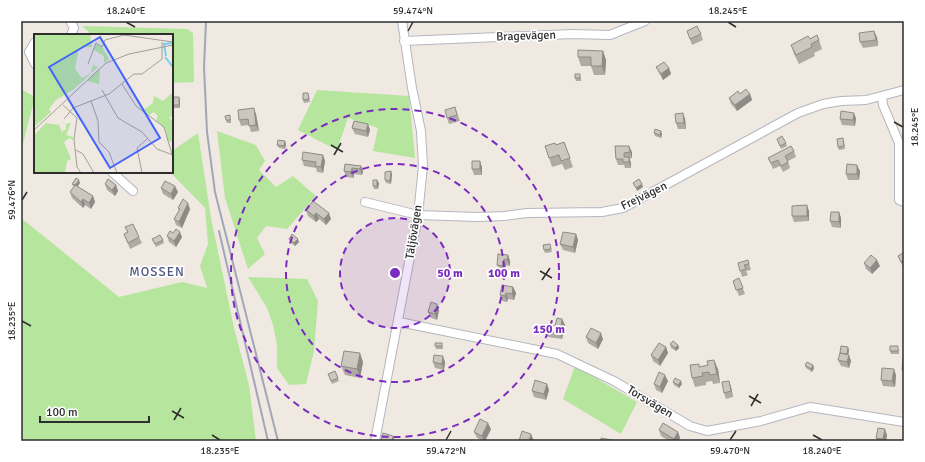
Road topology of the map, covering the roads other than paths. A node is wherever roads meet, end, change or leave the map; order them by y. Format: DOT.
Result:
graph roads {
  1 [pos="70,21"];
  2 [pos="402,21"];
  3 [pos="645,21"];
  4 [pos="71,34"];
  5 [pos="404,41"];
  6 [pos="34,44"];
  7 [pos="34,62"];
  8 [pos="904,90"];
  9 [pos="882,96"];
  10 [pos="113,173"];
  11 [pos="132,191"];
  12 [pos="364,202"];
  13 [pos="904,202"];
  14 [pos="418,215"];
  15 [pos="398,322"];
  16 [pos="904,422"];
  17 [pos="375,441"];
  1 -- 4 [label="street"];
  2 -- 5 [label="street, Täljövägen"];
  3 -- 5 [label="street, Bragevägen"];
  5 -- 14 [label="street, Täljövägen"];
  6 -- 7 [label="street"];
  8 -- 9 [label="street, Frejvägen"];
  9 -- 13 [label="street"];
  9 -- 14 [label="street, Frejvägen"];
  10 -- 11 [label="street"];
  12 -- 14 [label="street, Frejvägen"];
  14 -- 15 [label="street, Täljövägen"];
  15 -- 16 [label="street, Torsvägen"];
  15 -- 17 [label="street, Täljövägen"];
}
